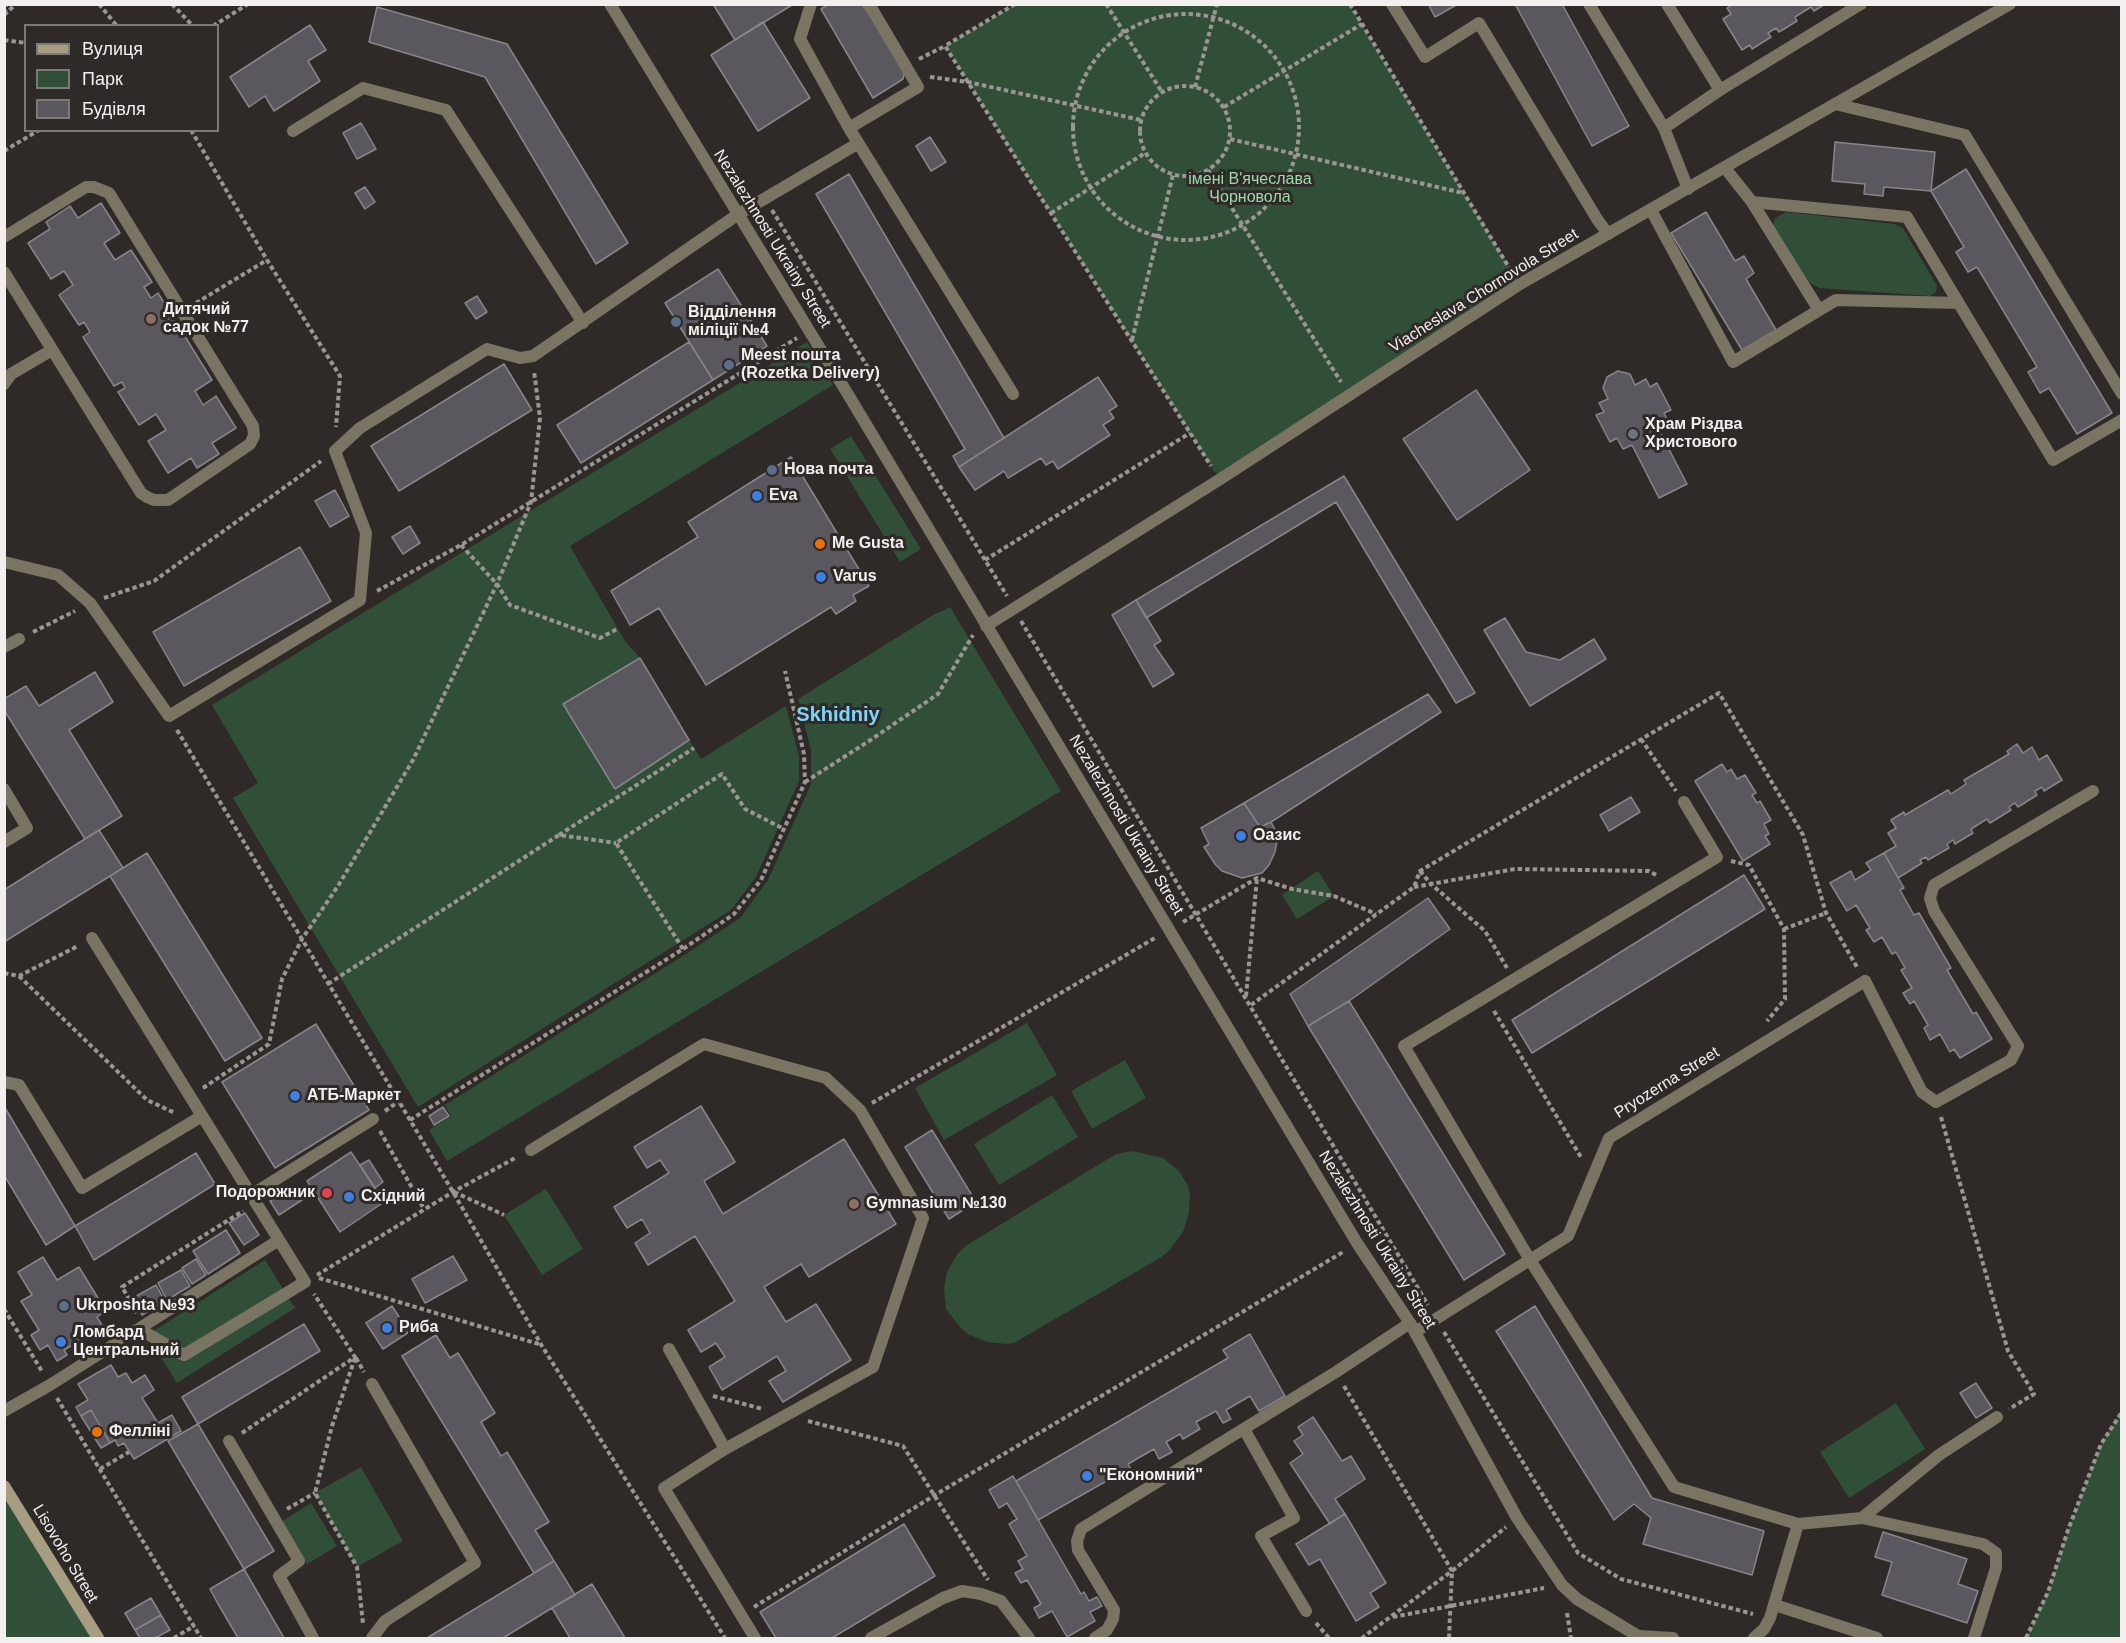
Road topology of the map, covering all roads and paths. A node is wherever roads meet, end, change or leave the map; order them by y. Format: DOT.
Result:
graph roads {
  1 [pos="6,4"];
  2 [pos="16,4"];
  3 [pos="99,4"];
  4 [pos="172,4"];
  5 [pos="248,4"];
  6 [pos="610,4"];
  7 [pos="811,4"];
  8 [pos="869,4"];
  9 [pos="1015,4"];
  10 [pos="1107,4"];
  11 [pos="1217,4"];
  12 [pos="1350,4"];
  13 [pos="1392,4"];
  14 [pos="1589,4"];
  15 [pos="1667,4"];
  16 [pos="1861,4"];
  17 [pos="2010,4"];
  18 [pos="4,15"];
  19 [pos="1214,17"];
  20 [pos="115,24"];
  21 [pos="191,24"];
  22 [pos="216,24"];
  23 [pos="1362,24"];
  24 [pos="1124,32"];
  25 [pos="4,40"];
  26 [pos="24,43"];
  27 [pos="945,46"];
  28 [pos="908,70"];
  29 [pos="1284,70"];
  30 [pos="969,82"];
  31 [pos="1195,87"];
  32 [pos="1720,90"];
  33 [pos="1162,92"];
  34 [pos="1835,104"];
  35 [pos="1074,106"];
  36 [pos="1224,107"];
  37 [pos="1141,120"];
  38 [pos="1664,128"];
  39 [pos="849,129"];
  40 [pos="293,131"];
  41 [pos="36,132"];
  42 [pos="192,132"];
  43 [pos="1230,139"];
  44 [pos="857,144"];
  45 [pos="4,151"];
  46 [pos="1145,153"];
  47 [pos="1295,156"];
  48 [pos="1725,168"];
  49 [pos="1208,170"];
  50 [pos="1173,175"];
  51 [pos="1089,187"];
  52 [pos="1688,189"];
  53 [pos="1464,194"];
  54 [pos="765,200"];
  55 [pos="1752,202"];
  56 [pos="1651,210"];
  57 [pos="1051,213"];
  58 [pos="737,215"];
  59 [pos="1243,225"];
  60 [pos="1608,234"];
  61 [pos="4,237"];
  62 [pos="1158,238"];
  63 [pos="267,260"];
  64 [pos="4,272"];
  65 [pos="1520,284"];
  66 [pos="1958,303"];
  67 [pos="1819,310"];
  68 [pos="181,311"];
  69 [pos="583,323"];
  70 [pos="809,331"];
  71 [pos="1132,341"];
  72 [pos="51,350"];
  73 [pos="532,356"];
  74 [pos="4,384"];
  75 [pos="1013,394"];
  76 [pos="1350,394"];
  77 [pos="2121,394"];
  78 [pos="2121,420"];
  79 [pos="1190,433"];
  80 [pos="335,451"];
  81 [pos="1222,478"];
  82 [pos="531,502"];
  83 [pos="461,545"];
  84 [pos="985,560"];
  85 [pos="4,562"];
  86 [pos="497,584"];
  87 [pos="360,600"];
  88 [pos="90,603"];
  89 [pos="1014,609"];
  90 [pos="982,626"];
  91 [pos="617,629"];
  92 [pos="19,639"];
  93 [pos="4,647"];
  94 [pos="785,671"];
  95 [pos="169,716"];
  96 [pos="1641,739"];
  97 [pos="694,748"];
  98 [pos="805,782"];
  99 [pos="4,789"];
  100 [pos="2093,791"];
  101 [pos="1684,802"];
  102 [pos="784,829"];
  103 [pos="559,836"];
  104 [pos="4,842"];
  105 [pos="616,843"];
  106 [pos="1717,857"];
  107 [pos="1420,871"];
  108 [pos="1257,878"];
  109 [pos="1674,883"];
  110 [pos="1431,884"];
  111 [pos="1414,887"];
  112 [pos="1826,912"];
  113 [pos="1197,914"];
  114 [pos="1377,914"];
  115 [pos="1784,929"];
  116 [pos="1170,930"];
  117 [pos="92,939"];
  118 [pos="302,939"];
  119 [pos="683,949"];
  120 [pos="4,973"];
  121 [pos="19,976"];
  122 [pos="1513,981"];
  123 [pos="1865,981"];
  124 [pos="328,984"];
  125 [pos="1246,997"];
  126 [pos="1486,997"];
  127 [pos="1251,1005"];
  128 [pos="1763,1025"];
  129 [pos="4,1082"];
  130 [pos="190,1097"];
  131 [pos="1936,1102"];
  132 [pos="860,1110"];
  133 [pos="198,1119"];
  134 [pos="373,1119"];
  135 [pos="410,1120"];
  136 [pos="531,1150"];
  137 [pos="1593,1176"];
  138 [pos="453,1192"];
  139 [pos="254,1199"];
  140 [pos="424,1209"];
  141 [pos="504,1215"];
  142 [pos="279,1240"];
  143 [pos="1357,1244"];
  144 [pos="1530,1260"];
  145 [pos="305,1282"];
  146 [pos="4,1309"];
  147 [pos="1436,1318"];
  148 [pos="139,1323"];
  149 [pos="1413,1328"];
  150 [pos="542,1346"];
  151 [pos="669,1349"];
  152 [pos="355,1357"];
  153 [pos="1336,1372"];
  154 [pos="372,1384"];
  155 [pos="50,1385"];
  156 [pos="692,1390"];
  157 [pos="4,1411"];
  158 [pos="2121,1412"];
  159 [pos="786,1415"];
  160 [pos="1997,1417"];
  161 [pos="1244,1430"];
  162 [pos="228,1441"];
  163 [pos="725,1449"];
  164 [pos="129,1452"];
  165 [pos="100,1469"];
  166 [pos="4,1486"];
  167 [pos="315,1493"];
  168 [pos="935,1495"];
  169 [pos="273,1517"];
  170 [pos="1517,1518"];
  171 [pos="1862,1518"];
  172 [pos="1798,1524"];
  173 [pos="1452,1571"];
  174 [pos="1562,1585"];
  175 [pos="1001,1601"];
  176 [pos="1775,1605"];
  177 [pos="1450,1606"];
  178 [pos="1306,1611"];
  179 [pos="741,1615"];
  180 [pos="1389,1618"];
  181 [pos="1770,1618"];
  182 [pos="194,1626"];
  183 [pos="363,1627"];
  184 [pos="720,1629"];
  185 [pos="1637,1637"];
  186 [pos="98,1638"];
  187 [pos="174,1638"];
  188 [pos="201,1638"];
  189 [pos="314,1638"];
  190 [pos="372,1638"];
  191 [pos="725,1638"];
  192 [pos="755,1638"];
  193 [pos="871,1638"];
  194 [pos="1029,1638"];
  195 [pos="1095,1638"];
  196 [pos="1362,1638"];
  197 [pos="1449,1638"];
  198 [pos="1673,1638"];
  199 [pos="1755,1638"];
  200 [pos="1877,1638"];
  201 [pos="1974,1638"];
  202 [pos="2026,1638"];
  1 -- 18 [label="path"];
  2 -- 18 [label="path"];
  3 -- 20 [label="path"];
  4 -- 21 [label="path"];
  5 -- 22 [label="path"];
  6 -- 58 [label="street, Nezalezhnosti Ukrainy Street"];
  7 -- 39 [label="street"];
  8 -- 28 [label="street"];
  9 -- 27 [label="path"];
  10 -- 24 [label="path"];
  11 -- 19 [label="path"];
  12 -- 23 [label="path"];
  13 -- 60 [label="street"];
  14 -- 38 [label="street"];
  15 -- 32 [label="street"];
  16 -- 32 [label="street"];
  17 -- 34 [label="street, Viacheslava Chornovola Street"];
  19 -- 24 [label="path"];
  19 -- 29 [label="path"];
  19 -- 31 [label="path"];
  23 -- 29 [label="path"];
  23 -- 53 [label="path"];
  24 -- 33 [label="path"];
  24 -- 35 [label="path"];
  25 -- 26 [label="path"];
  27 -- 28 [label="path"];
  27 -- 30 [label="path"];
  28 -- 30 [label="path"];
  28 -- 39 [label="street"];
  29 -- 36 [label="path"];
  29 -- 47 [label="path"];
  30 -- 35 [label="path"];
  30 -- 57 [label="path"];
  31 -- 33 [label="path"];
  31 -- 36 [label="path"];
  32 -- 38 [label="street"];
  33 -- 37 [label="path"];
  34 -- 48 [label="street, Viacheslava Chornovola Street"];
  34 -- 77 [label="street"];
  35 -- 37 [label="path"];
  35 -- 51 [label="path"];
  36 -- 43 [label="path"];
  37 -- 46 [label="path"];
  38 -- 52 [label="street"];
  39 -- 44 [label="street"];
  40 -- 69 [label="street"];
  41 -- 45 [label="path"];
  42 -- 63 [label="path"];
  43 -- 47 [label="path"];
  43 -- 49 [label="path"];
  44 -- 54 [label="street"];
  44 -- 75 [label="street"];
  46 -- 50 [label="path"];
  46 -- 51 [label="path"];
  47 -- 53 [label="path"];
  47 -- 59 [label="path"];
  48 -- 52 [label="street, Viacheslava Chornovola Street"];
  48 -- 55 [label="street"];
  49 -- 50 [label="path"];
  49 -- 59 [label="path"];
  50 -- 62 [label="path"];
  51 -- 57 [label="path"];
  51 -- 62 [label="path"];
  52 -- 56 [label="street, Viacheslava Chornovola Street"];
  53 -- 65 [label="path"];
  54 -- 58 [label="street"];
  54 -- 84 [label="path"];
  55 -- 66 [label="street"];
  55 -- 67 [label="street"];
  56 -- 60 [label="street, Viacheslava Chornovola Street"];
  56 -- 67 [label="street"];
  57 -- 71 [label="path"];
  58 -- 69 [label="street"];
  58 -- 70 [label="street, Nezalezhnosti Ukrainy Street"];
  59 -- 62 [label="path"];
  59 -- 76 [label="path"];
  60 -- 65 [label="street, Viacheslava Chornovola Street"];
  61 -- 68 [label="street"];
  62 -- 71 [label="path"];
  63 -- 68 [label="path"];
  63 -- 80 [label="path"];
  64 -- 72 [label="street"];
  65 -- 76 [label="street, Viacheslava Chornovola Street"];
  66 -- 67 [label="street"];
  66 -- 78 [label="street"];
  68 -- 72 [label="street"];
  69 -- 73 [label="street"];
  70 -- 82 [label="path"];
  70 -- 90 [label="street, Nezalezhnosti Ukrainy Street"];
  71 -- 79 [label="path"];
  72 -- 74 [label="street"];
  73 -- 80 [label="street"];
  73 -- 82 [label="path"];
  76 -- 81 [label="street, Viacheslava Chornovola Street"];
  79 -- 81 [label="path"];
  79 -- 84 [label="path"];
  80 -- 87 [label="street"];
  80 -- 88 [label="path"];
  81 -- 89 [label="street, Viacheslava Chornovola Street"];
  82 -- 83 [label="path"];
  82 -- 86 [label="path"];
  83 -- 86 [label="path"];
  83 -- 87 [label="path"];
  84 -- 89 [label="path"];
  85 -- 88 [label="street"];
  86 -- 91 [label="path"];
  86 -- 118 [label="path"];
  87 -- 95 [label="street"];
  88 -- 92 [label="path"];
  88 -- 95 [label="street"];
  89 -- 90 [label="street, Viacheslava Chornovola Street"];
  89 -- 113 [label="path"];
  90 -- 98 [label="path"];
  90 -- 116 [label="street, Nezalezhnosti Ukrainy Street"];
  92 -- 93 [label="street"];
  94 -- 98 [label="path"];
  95 -- 118 [label="path"];
  96 -- 101 [label="path"];
  96 -- 107 [label="path"];
  96 -- 112 [label="path"];
  97 -- 103 [label="path"];
  98 -- 102 [label="path"];
  99 -- 104 [label="street"];
  100 -- 131 [label="street"];
  101 -- 106 [label="street"];
  102 -- 105 [label="path"];
  102 -- 119 [label="path"];
  103 -- 105 [label="path"];
  103 -- 124 [label="path"];
  105 -- 119 [label="path"];
  106 -- 109 [label="street"];
  106 -- 115 [label="path"];
  107 -- 110 [label="path"];
  107 -- 111 [label="path"];
  108 -- 113 [label="path"];
  108 -- 114 [label="path"];
  108 -- 125 [label="path"];
  109 -- 110 [label="path"];
  109 -- 122 [label="street"];
  110 -- 111 [label="path"];
  110 -- 122 [label="path"];
  111 -- 114 [label="path"];
  112 -- 115 [label="path"];
  112 -- 123 [label="path"];
  113 -- 116 [label="path"];
  113 -- 125 [label="path"];
  114 -- 127 [label="path"];
  115 -- 128 [label="path"];
  116 -- 132 [label="path"];
  116 -- 143 [label="street, Nezalezhnosti Ukrainy Street"];
  117 -- 121 [label="path"];
  117 -- 130 [label="street"];
  118 -- 124 [label="path"];
  118 -- 130 [label="path"];
  119 -- 135 [label="path"];
  120 -- 121 [label="path"];
  121 -- 133 [label="path"];
  122 -- 126 [label="street"];
  123 -- 131 [label="street"];
  123 -- 137 [label="street, Pryozerna Street"];
  124 -- 135 [label="path"];
  125 -- 127 [label="path"];
  126 -- 137 [label="path"];
  126 -- 144 [label="street"];
  127 -- 147 [label="path"];
  129 -- 133 [label="street"];
  130 -- 133 [label="street"];
  131 -- 160 [label="path"];
  132 -- 136 [label="street"];
  132 -- 159 [label="street"];
  133 -- 139 [label="street"];
  134 -- 139 [label="street"];
  134 -- 140 [label="path"];
  135 -- 138 [label="path"];
  136 -- 138 [label="path"];
  137 -- 144 [label="street, Pryozerna Street"];
  138 -- 140 [label="path"];
  138 -- 141 [label="path"];
  138 -- 150 [label="path"];
  139 -- 142 [label="street"];
  139 -- 148 [label="path"];
  140 -- 150 [label="path"];
  142 -- 145 [label="street"];
  142 -- 148 [label="street"];
  143 -- 149 [label="street, Nezalezhnosti Ukrainy Street"];
  143 -- 168 [label="path"];
  144 -- 147 [label="street, Pryozerna Street"];
  144 -- 172 [label="street"];
  145 -- 148 [label="street"];
  145 -- 152 [label="path"];
  146 -- 155 [label="path"];
  147 -- 149 [label="street, Pryozerna Street"];
  147 -- 181 [label="path"];
  148 -- 155 [label="street"];
  149 -- 153 [label="street, Pryozerna Street"];
  149 -- 170 [label="street, Nezalezhnosti Ukrainy Street"];
  150 -- 184 [label="path"];
  151 -- 156 [label="street"];
  152 -- 162 [label="path"];
  152 -- 167 [label="path"];
  153 -- 161 [label="street, Pryozerna Street"];
  153 -- 173 [label="path"];
  154 -- 190 [label="street"];
  155 -- 157 [label="street"];
  155 -- 165 [label="path"];
  156 -- 159 [label="path"];
  156 -- 163 [label="street"];
  158 -- 202 [label="path"];
  159 -- 163 [label="street"];
  159 -- 168 [label="path"];
  160 -- 171 [label="street"];
  161 -- 178 [label="street"];
  161 -- 195 [label="street, Pryozerna Street"];
  162 -- 169 [label="street"];
  163 -- 179 [label="street"];
  164 -- 165 [label="path"];
  165 -- 182 [label="path"];
  166 -- 186 [label="street, Lisovoho Street"];
  167 -- 169 [label="path"];
  167 -- 183 [label="path"];
  168 -- 175 [label="path"];
  168 -- 179 [label="path"];
  169 -- 189 [label="street"];
  170 -- 173 [label="path"];
  170 -- 174 [label="street, Nezalezhnosti Ukrainy Street"];
  171 -- 172 [label="street"];
  171 -- 201 [label="street"];
  172 -- 176 [label="street"];
  173 -- 177 [label="path"];
  173 -- 180 [label="path"];
  174 -- 177 [label="path"];
  174 -- 185 [label="street, Nezalezhnosti Ukrainy Street"];
  175 -- 193 [label="street"];
  175 -- 194 [label="street"];
  176 -- 181 [label="street"];
  176 -- 200 [label="street"];
  177 -- 180 [label="path"];
  177 -- 197 [label="path"];
  179 -- 184 [label="path"];
  179 -- 192 [label="street"];
  180 -- 196 [label="path"];
  181 -- 199 [label="street"];
  182 -- 187 [label="path"];
  182 -- 188 [label="path"];
  184 -- 191 [label="path"];
  185 -- 198 [label="street"];
}
